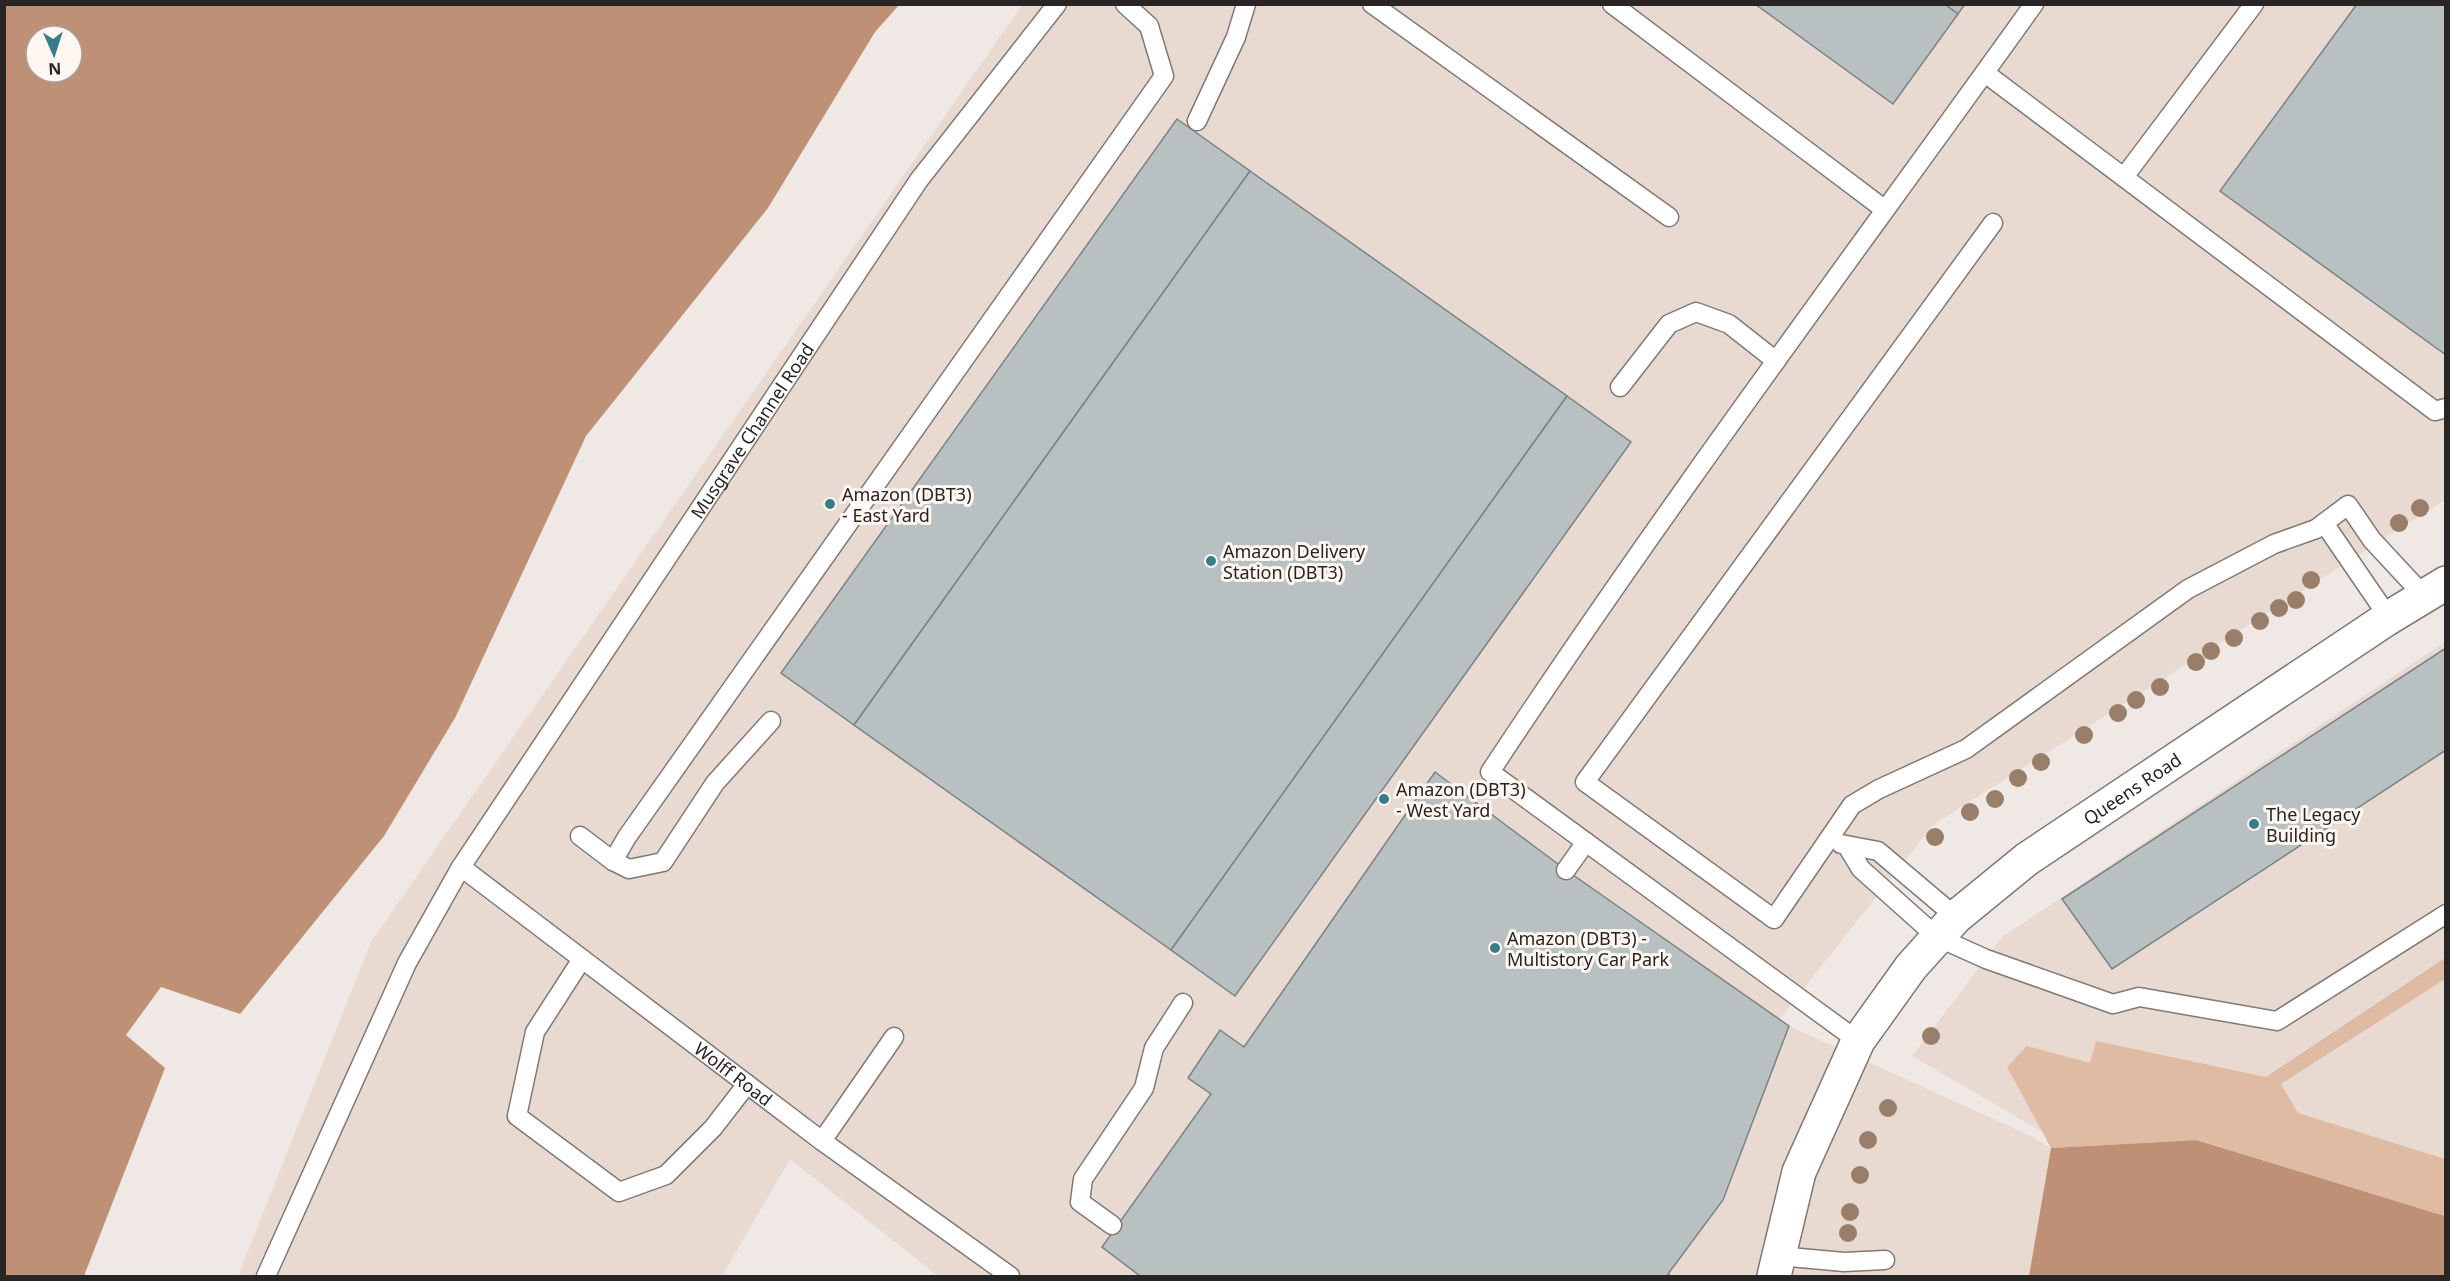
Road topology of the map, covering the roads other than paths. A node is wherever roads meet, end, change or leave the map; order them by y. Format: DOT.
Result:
graph roads {
  1 [pos="1057,4"];
  2 [pos="1125,4"];
  3 [pos="1246,4"];
  4 [pos="1372,4"];
  5 [pos="1612,4"];
  6 [pos="2034,4"];
  7 [pos="2254,4"];
  8 [pos="1985,73"];
  9 [pos="1197,121"];
  10 [pos="2124,177"];
  11 [pos="1884,209"];
  12 [pos="1669,217"];
  13 [pos="1993,223"];
  14 [pos="1776,361"];
  15 [pos="1620,387"];
  16 [pos="2445,408"];
  17 [pos="2324,523"];
  18 [pos="2435,590"];
  19 [pos="2389,618"];
  20 [pos="771,721"];
  21 [pos="580,836"];
  22 [pos="1828,840"];
  23 [pos="1586,842"];
  24 [pos="1848,846"];
  25 [pos="613,861"];
  26 [pos="461,867"];
  27 [pos="1566,870"];
  28 [pos="2445,914"];
  29 [pos="1946,927"];
  30 [pos="582,959"];
  31 [pos="1183,1003"];
  32 [pos="894,1037"];
  33 [pos="1858,1041"];
  34 [pos="747,1084"];
  35 [pos="822,1141"];
  36 [pos="1112,1225"];
  37 [pos="1885,1260"];
  38 [pos="1776,1266"];
  39 [pos="266,1276"];
  40 [pos="1010,1276"];
  1 -- 26 [label="lane, Musgrave Channel Road"];
  2 -- 25 [label="lane"];
  3 -- 9 [label="lane"];
  4 -- 12 [label="lane"];
  5 -- 11 [label="lane"];
  6 -- 8 [label="lane"];
  7 -- 10 [label="lane"];
  8 -- 10 [label="lane"];
  8 -- 11 [label="lane"];
  10 -- 16 [label="lane"];
  11 -- 14 [label="lane"];
  13 -- 22 [label="lane"];
  14 -- 15 [label="lane"];
  14 -- 23 [label="lane"];
  17 -- 18 [label="lane"];
  17 -- 19 [label="lane"];
  17 -- 22 [label="lane"];
  18 -- 19 [label="street, Queens Road"];
  19 -- 29 [label="street, Queens Road"];
  20 -- 25 [label="lane"];
  21 -- 25 [label="lane"];
  22 -- 24 [label="lane"];
  23 -- 27 [label="lane"];
  23 -- 33 [label="lane"];
  24 -- 29 [label="lane"];
  24 -- 29 [label="lane"];
  26 -- 30 [label="lane, Wolff Road"];
  26 -- 39 [label="lane, Musgrave Channel Road"];
  28 -- 29 [label="lane"];
  29 -- 33 [label="street, Queens Road"];
  30 -- 34 [label="lane, Wolff Road"];
  30 -- 34 [label="lane"];
  31 -- 36 [label="lane"];
  32 -- 35 [label="lane"];
  33 -- 38 [label="street, Queens Road"];
  34 -- 35 [label="lane, Wolff Road"];
  35 -- 40 [label="lane, Wolff Road"];
  37 -- 38 [label="lane"];
}
